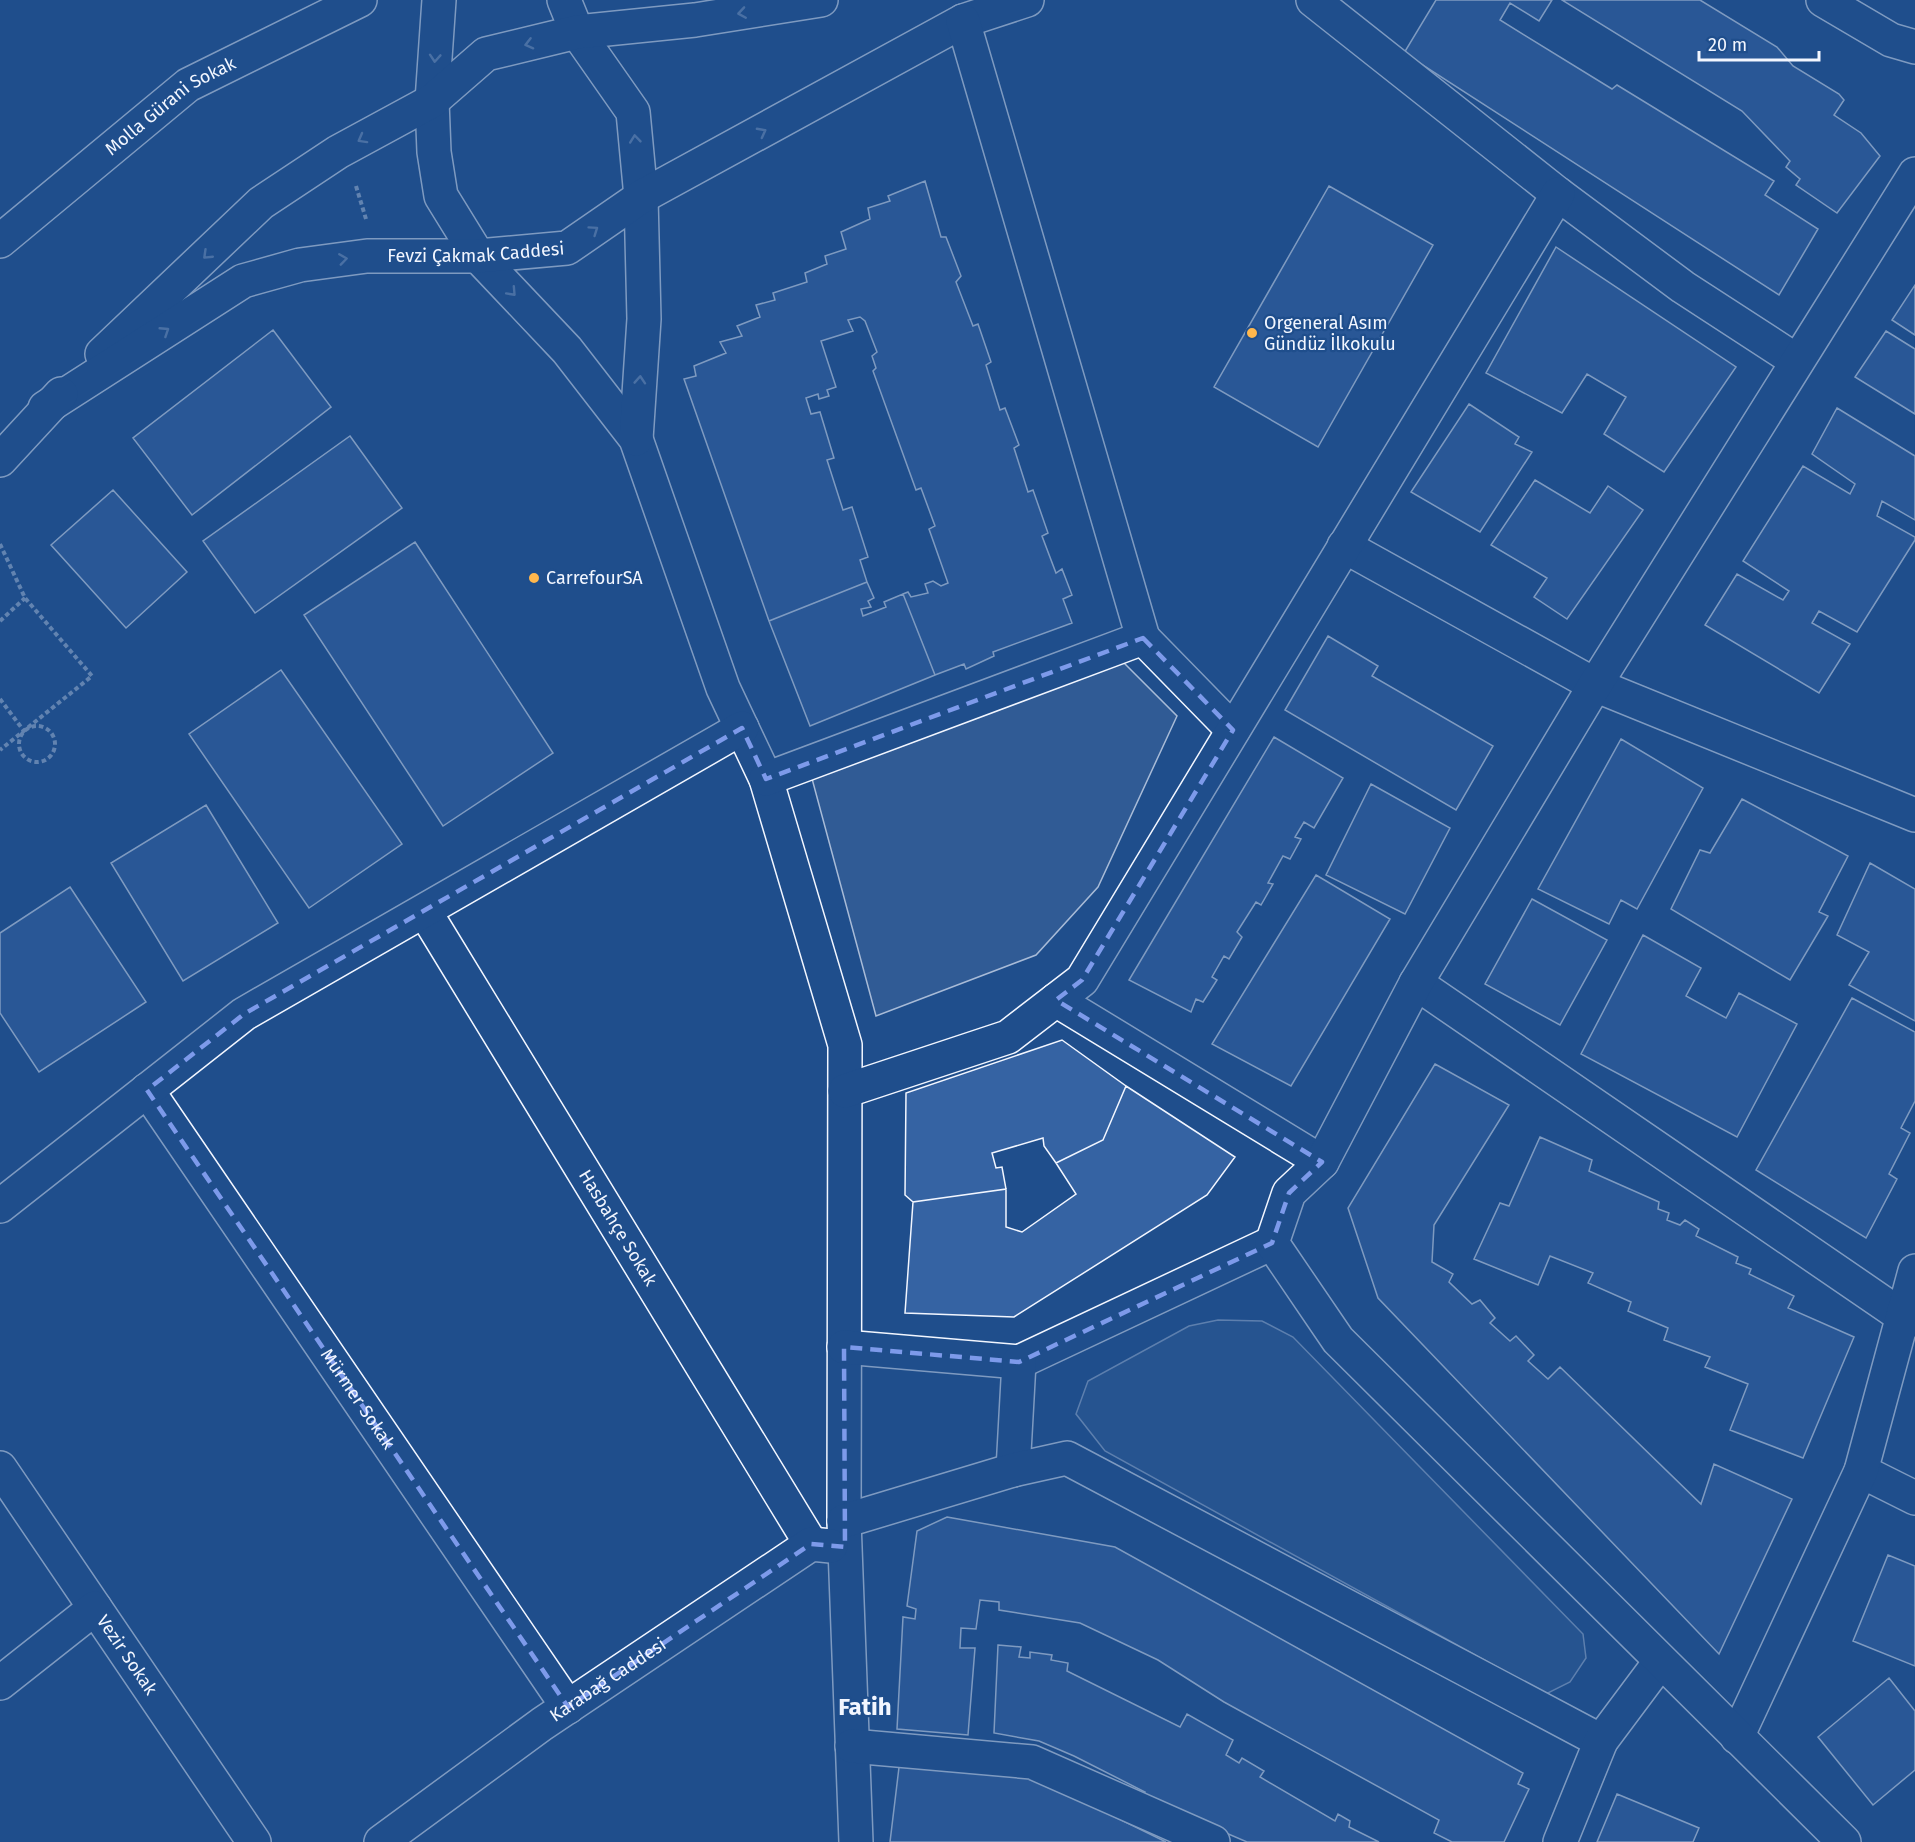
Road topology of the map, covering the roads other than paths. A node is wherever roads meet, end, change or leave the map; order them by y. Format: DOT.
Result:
graph roads {
  1 [pos="360,0"];
  2 [pos="439,0"];
  3 [pos="564,0"];
  4 [pos="821,0"];
  5 [pos="1027,0"];
  6 [pos="1313,0"];
  7 [pos="1823,0"];
  8 [pos="963,21"];
  9 [pos="577,32"];
  10 [pos="1915,47"];
  11 [pos="432,100"];
  12 [pos="1915,174"];
  13 [pos="1558,194"];
  14 [pos="641,197"];
  15 [pos="0,241"];
  16 [pos="478,256"];
  17 [pos="1797,360"];
  18 [pos="45,408"];
  19 [pos="636,439"];
  20 [pos="0,460"];
  21 [pos="1344,546"];
  22 [pos="1143,638"];
  23 [pos="1595,685"];
  24 [pos="742,728"];
  25 [pos="1233,729"];
  26 [pos="766,779"];
  27 [pos="1915,815"];
  28 [pos="425,912"];
  29 [pos="1416,983"];
  30 [pos="1056,1000"];
  31 [pos="147,1090"];
  32 [pos="845,1091"];
  33 [pos="1322,1162"];
  34 [pos="0,1206"];
  35 [pos="1272,1243"];
  36 [pos="1915,1270"];
  37 [pos="1908,1318"];
  38 [pos="844,1347"];
  39 [pos="1018,1362"];
  40 [pos="0,1468"];
  41 [pos="1013,1470"];
  42 [pos="1861,1471"];
  43 [pos="1915,1498"];
  44 [pos="844,1534"];
  45 [pos="811,1544"];
  46 [pos="95,1608"];
  47 [pos="1660,1662"];
  48 [pos="0,1683"];
  49 [pos="568,1707"];
  50 [pos="1737,1737"];
  51 [pos="1601,1741"];
  52 [pos="852,1746"];
  53 [pos="254,1842"];
  54 [pos="381,1842"];
  55 [pos="856,1842"];
  56 [pos="1213,1842"];
  57 [pos="1560,1842"];
  58 [pos="1844,1842"];
  1 -- 15 [label="street, Molla Gürani Sokak"];
  2 -- 11 [label="street, one-way"];
  3 -- 9 [label="street"];
  4 -- 9 [label="street, Fevzi Çakmak Caddesi, one-way"];
  5 -- 8 [label="street, Fevzi Çakmak Caddesi"];
  6 -- 13 [label="street"];
  7 -- 10 [label="street"];
  14 -- 8 [label="street, Fevzi Çakmak Caddesi, one-way"];
  8 -- 22 [label="street"];
  9 -- 11 [label="street, Fevzi Çakmak Caddesi, one-way"];
  14 -- 9 [label="street, one-way"];
  11 -- 16 [label="street"];
  11 -- 18 [label="street, Fevzi Çakmak Caddesi, one-way"];
  12 -- 17 [label="street"];
  13 -- 17 [label="street"];
  13 -- 21 [label="street"];
  16 -- 14 [label="street, Fevzi Çakmak Caddesi, one-way"];
  19 -- 14 [label="street, one-way"];
  18 -- 16 [label="street, Fevzi Çakmak Caddesi, one-way"];
  16 -- 19 [label="street, one-way"];
  17 -- 23 [label="street"];
  18 -- 20 [label="street, Fevzi Çakmak Caddesi"];
  19 -- 24 [label="street"];
  21 -- 23 [label="street"];
  21 -- 25 [label="street"];
  22 -- 25 [label="street"];
  22 -- 26 [label="street"];
  23 -- 27 [label="street"];
  23 -- 29 [label="street"];
  24 -- 26 [label="street"];
  24 -- 28 [label="street"];
  25 -- 30 [label="street"];
  26 -- 32 [label="street"];
  28 -- 31 [label="street"];
  28 -- 45 [label="street, Hasbahçe Sokak"];
  29 -- 33 [label="street"];
  29 -- 37 [label="street"];
  30 -- 32 [label="street"];
  30 -- 33 [label="street"];
  31 -- 34 [label="street"];
  31 -- 49 [label="street, Mürmer Sokak"];
  32 -- 38 [label="street"];
  33 -- 35 [label="street"];
  35 -- 39 [label="street"];
  35 -- 47 [label="street"];
  36 -- 37 [label="street"];
  37 -- 42 [label="street"];
  38 -- 39 [label="street"];
  38 -- 44 [label="street"];
  39 -- 41 [label="street"];
  40 -- 46 [label="street, Vezir Sokak"];
  41 -- 44 [label="street"];
  41 -- 51 [label="street"];
  42 -- 43 [label="street"];
  42 -- 50 [label="street"];
  44 -- 45 [label="street"];
  44 -- 52 [label="street"];
  45 -- 49 [label="street, Karabağ Caddesi"];
  46 -- 48 [label="street"];
  46 -- 53 [label="street, Vezir Sokak"];
  47 -- 50 [label="street"];
  47 -- 51 [label="street"];
  49 -- 54 [label="street, Karabağ Caddesi"];
  50 -- 58 [label="street"];
  51 -- 57 [label="street"];
  52 -- 55 [label="street"];
  52 -- 56 [label="street"];
}
